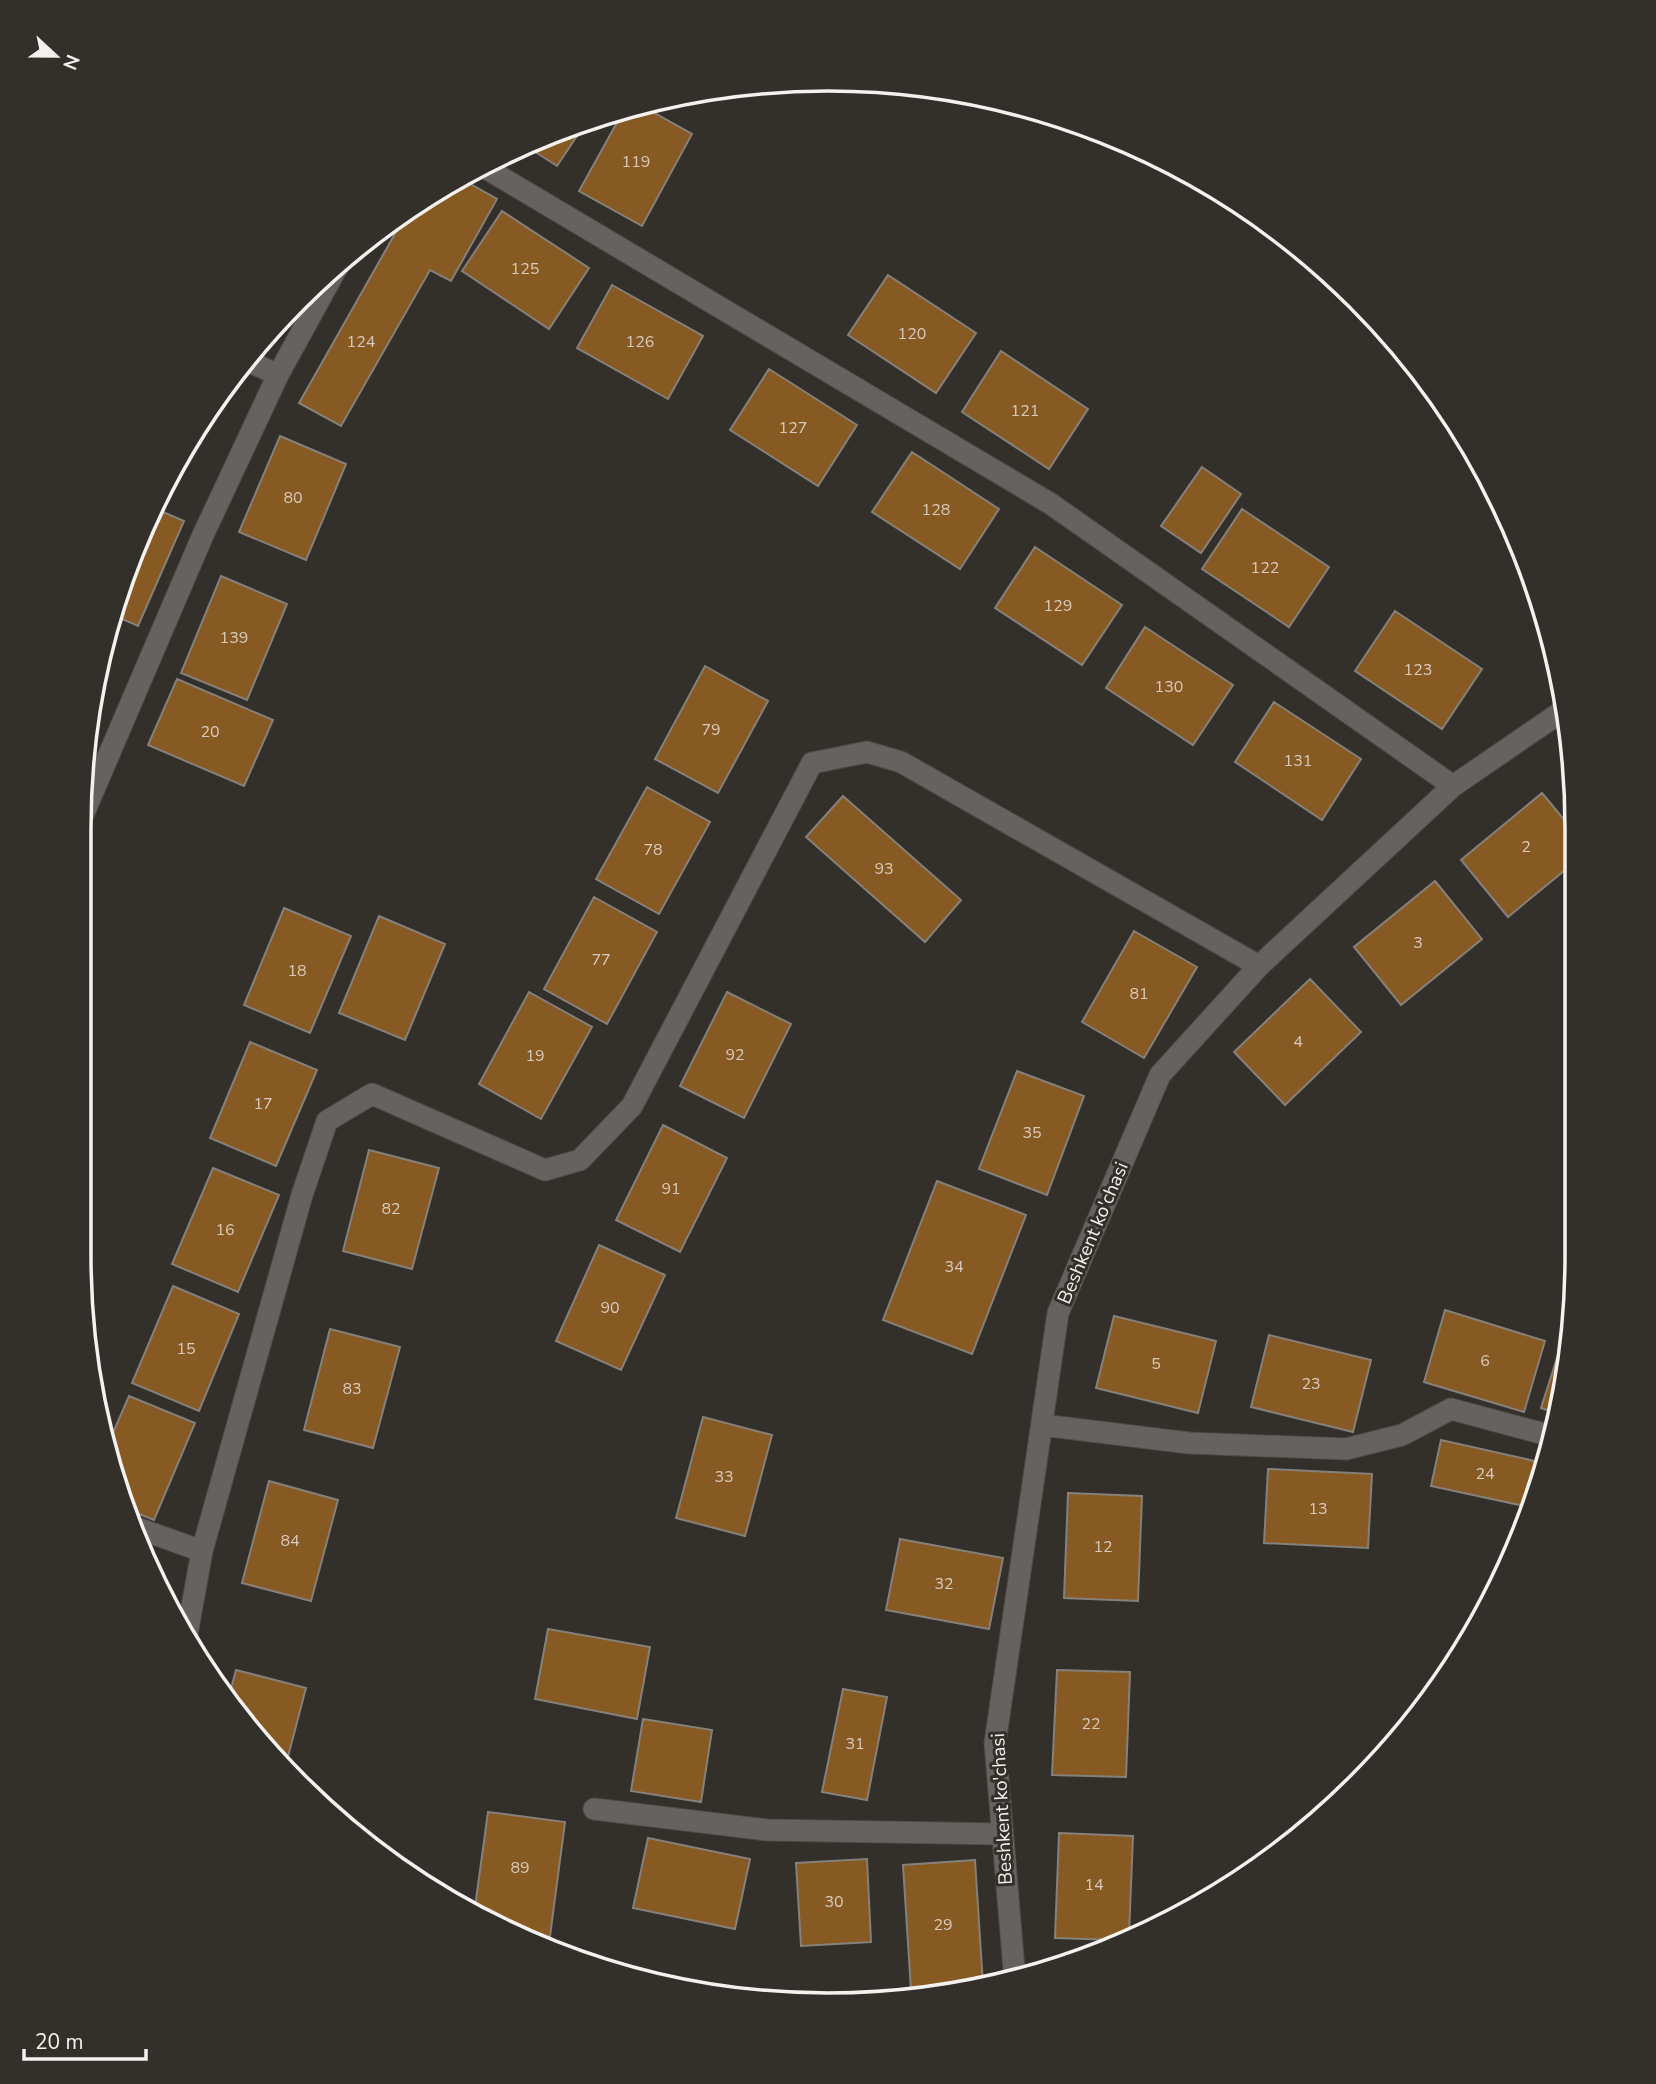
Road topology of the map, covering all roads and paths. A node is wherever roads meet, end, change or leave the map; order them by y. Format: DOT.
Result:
graph roads {
  1 [pos="492,172"];
  2 [pos="324,291"];
  3 [pos="255,364"];
  4 [pos="278,375"];
  5 [pos="1556,714"];
  6 [pos="1453,786"];
  7 [pos="92,793"];
  8 [pos="1259,966"];
  9 [pos="1042,1424"];
  10 [pos="1543,1434"];
  11 [pos="144,1531"];
  12 [pos="202,1551"];
  13 [pos="189,1622"];
  14 [pos="594,1809"];
  15 [pos="1002,1835"];
  16 [pos="1014,1969"];
  1 -- 6 [label="street"];
  2 -- 4 [label="street"];
  3 -- 4 [label="street"];
  4 -- 7 [label="street"];
  5 -- 6 [label="street, Beshkent ko'chasi"];
  6 -- 8 [label="street, Beshkent ko'chasi"];
  8 -- 9 [label="street, Beshkent ko'chasi"];
  8 -- 12 [label="street"];
  9 -- 10 [label="street"];
  9 -- 15 [label="street, Beshkent ko'chasi"];
  11 -- 12 [label="street"];
  12 -- 13 [label="street"];
  14 -- 15 [label="street"];
  15 -- 16 [label="street, Beshkent ko'chasi"];
}
